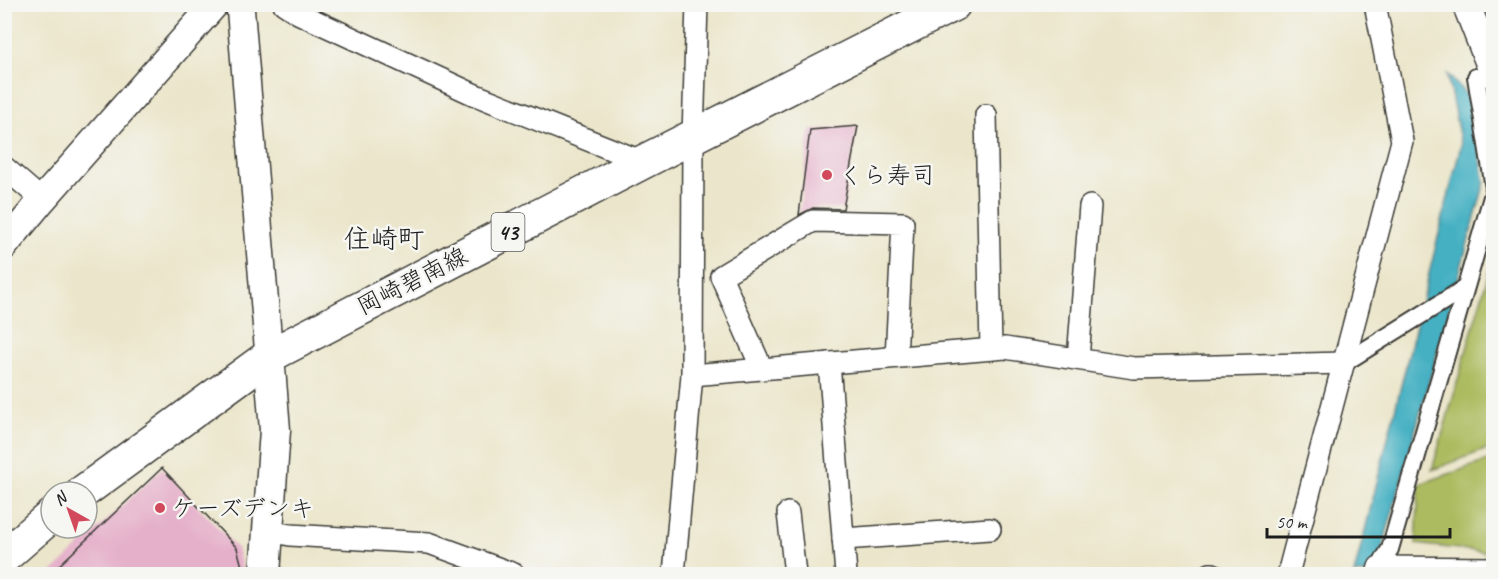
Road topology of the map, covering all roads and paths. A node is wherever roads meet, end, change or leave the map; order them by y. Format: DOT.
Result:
graph roads {
  1 [pos="214,4"];
  2 [pos="240,4"];
  3 [pos="284,4"];
  4 [pos="698,4"];
  5 [pos="954,4"];
  6 [pos="1375,4"];
  7 [pos="1466,4"];
  8 [pos="1485,76"];
  9 [pos="986,115"];
  10 [pos="693,137"];
  11 [pos="643,162"];
  12 [pos="4,167"];
  13 [pos="1494,189"];
  14 [pos="42,200"];
  15 [pos="1090,206"];
  16 [pos="4,246"];
  17 [pos="693,259"];
  18 [pos="720,276"];
  19 [pos="1458,292"];
  20 [pos="991,350"];
  21 [pos="269,356"];
  22 [pos="896,357"];
  23 [pos="1078,359"];
  24 [pos="829,363"];
  25 [pos="1344,363"];
  26 [pos="762,369"];
  27 [pos="692,375"];
  28 [pos="99,480"];
  29 [pos="789,513"];
  30 [pos="39,526"];
  31 [pos="990,529"];
  32 [pos="268,531"];
  33 [pos="843,539"];
  34 [pos="4,557"];
  35 [pos="1490,570"];
  36 [pos="1378,571"];
  37 [pos="265,574"];
  38 [pos="514,574"];
  39 [pos="674,574"];
  40 [pos="795,574"];
  41 [pos="846,574"];
  42 [pos="1288,574"];
  1 -- 14 [label="street"];
  2 -- 21 [label="street"];
  3 -- 11 [label="street"];
  4 -- 10 [label="street"];
  5 -- 10 [label="main road, 岡崎碧南線 / 43"];
  6 -- 25 [label="street"];
  7 -- 8 [label="street"];
  8 -- 13 [label="street"];
  9 -- 20 [label="street"];
  10 -- 11 [label="main road, 岡崎碧南線 / 43"];
  10 -- 17 [label="street"];
  11 -- 21 [label="main road, 岡崎碧南線 / 43"];
  12 -- 14 [label="street"];
  13 -- 19 [label="street"];
  14 -- 16 [label="street"];
  15 -- 23 [label="street"];
  17 -- 18 [label="street"];
  17 -- 27 [label="street"];
  18 -- 22 [label="street"];
  18 -- 26 [label="street"];
  19 -- 25 [label="street"];
  19 -- 36 [label="street"];
  20 -- 22 [label="street"];
  20 -- 23 [label="street"];
  21 -- 28 [label="main road, 岡崎碧南線 / 43"];
  21 -- 32 [label="main road"];
  22 -- 24 [label="street"];
  23 -- 25 [label="street"];
  24 -- 26 [label="street"];
  24 -- 33 [label="street"];
  25 -- 42 [label="street"];
  26 -- 27 [label="street"];
  27 -- 39 [label="street"];
  29 -- 40 [label="street"];
  30 -- 34 [label="main road"];
  31 -- 33 [label="street"];
  32 -- 37 [label="main road"];
  32 -- 38 [label="street"];
  33 -- 41 [label="street"];
  35 -- 36 [label="street"];
}
